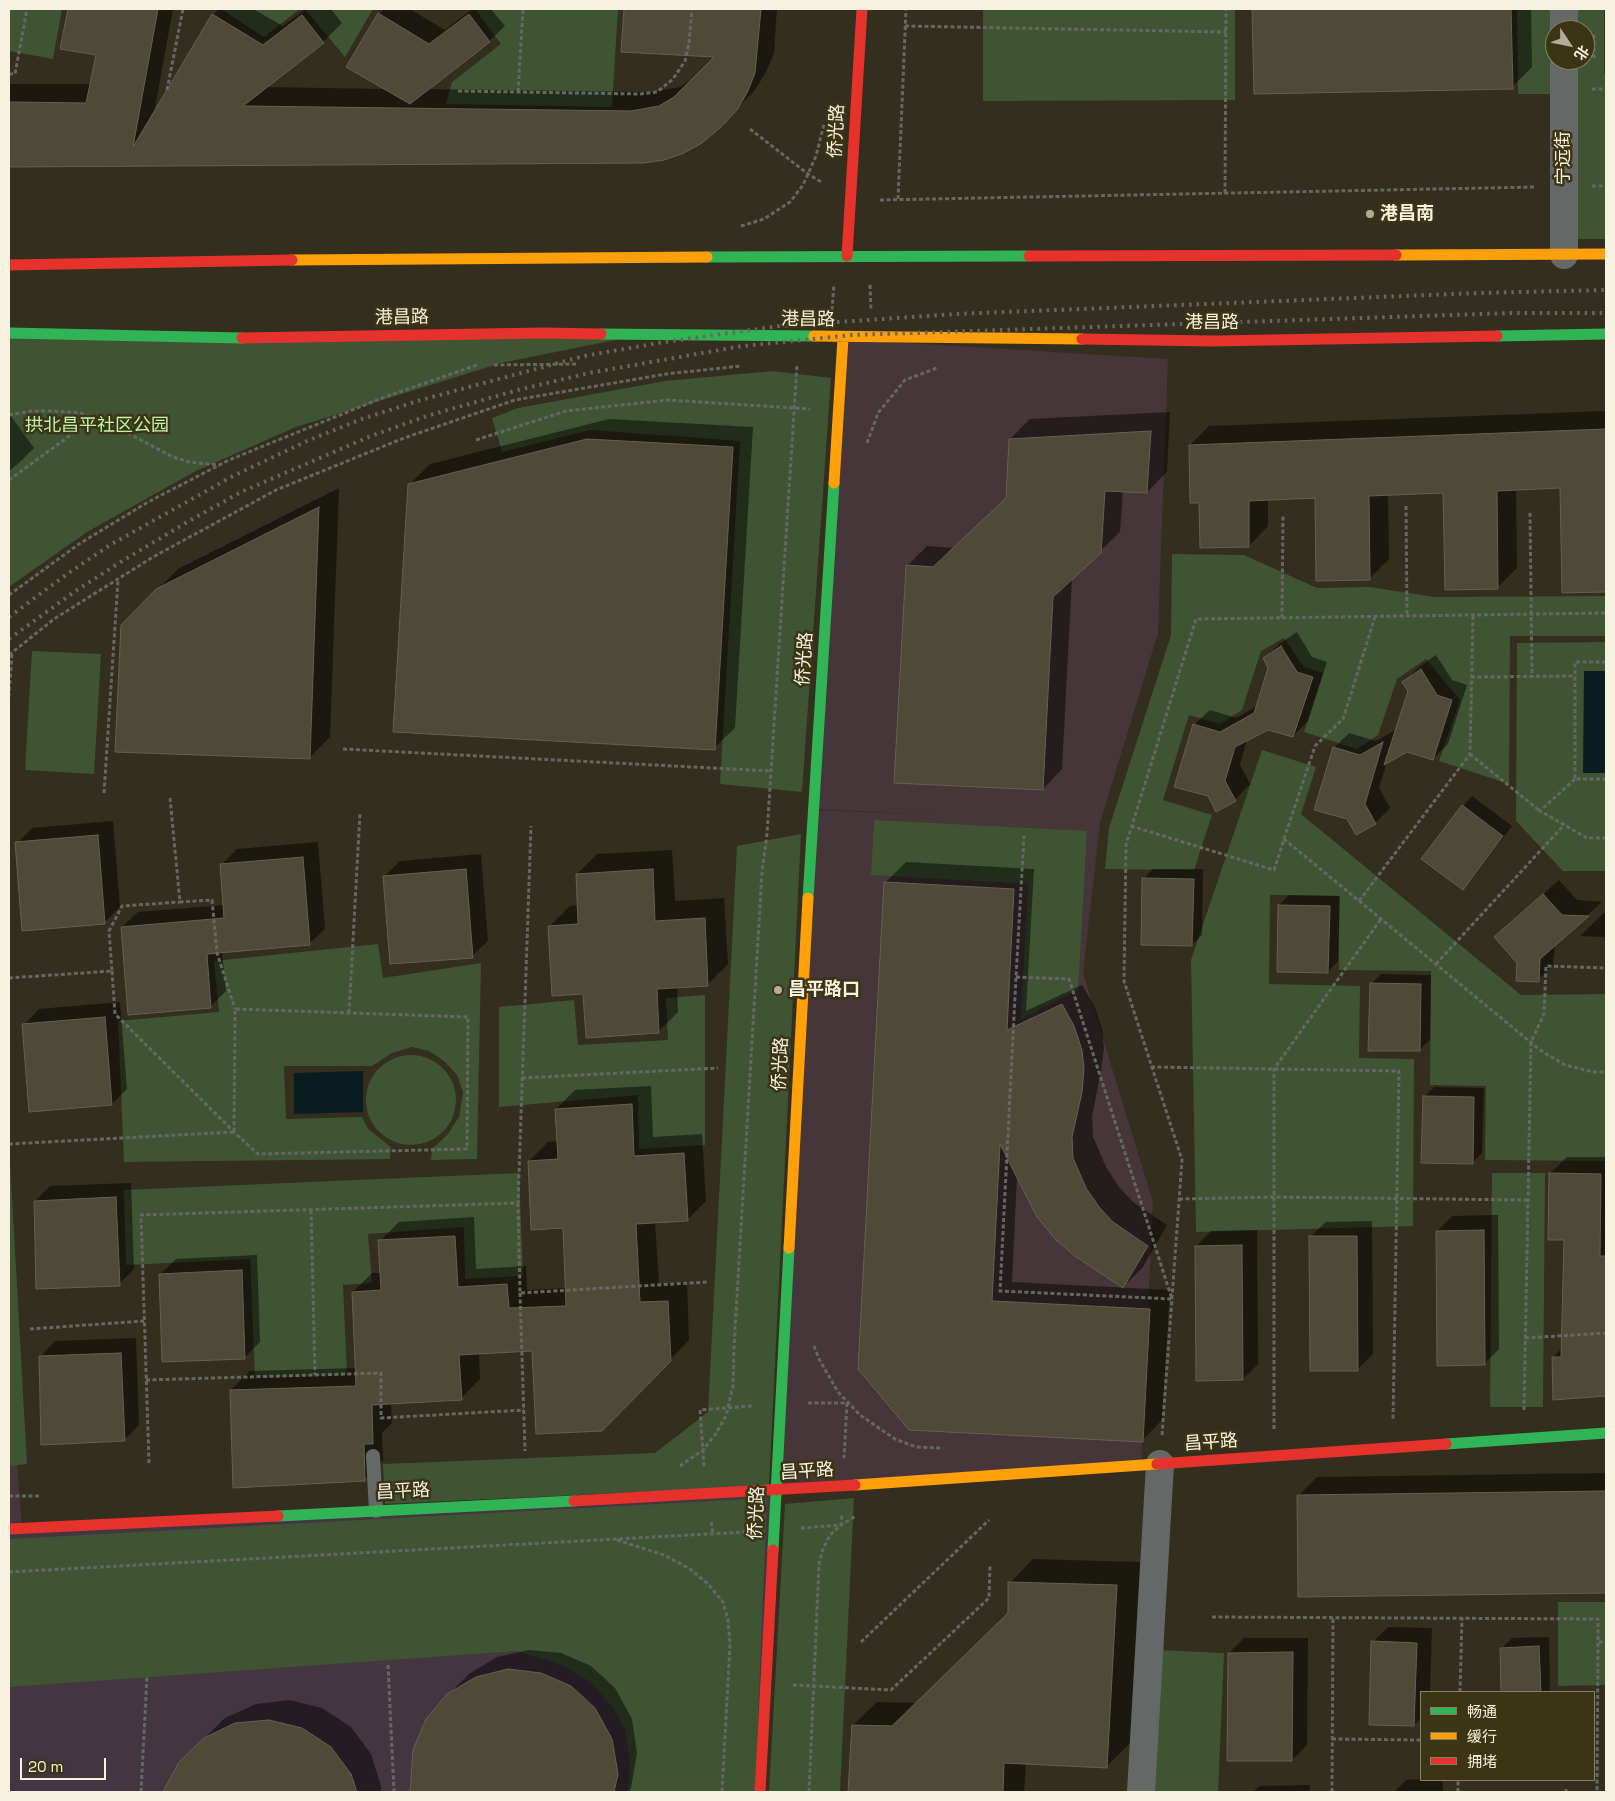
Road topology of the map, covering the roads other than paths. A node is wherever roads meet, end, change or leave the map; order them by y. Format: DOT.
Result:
graph roads {
  1 [pos="862,9"];
  2 [pos="1564,70"];
  3 [pos="1606,254"];
  4 [pos="1564,255"];
  5 [pos="847,256"];
  6 [pos="9,264"];
  7 [pos="9,333"];
  8 [pos="1606,334"];
  9 [pos="843,338"];
  10 [pos="1606,1433"];
  11 [pos="374,1456"];
  12 [pos="1160,1464"];
  13 [pos="775,1492"];
  14 [pos="376,1511"];
  15 [pos="9,1529"];
  16 [pos="760,1792"];
  17 [pos="1141,1792"];
  1 -- 5 [label="street, 侨光路"];
  2 -- 4 [label="street, 宁远街"];
  3 -- 4 [label="street"];
  4 -- 5 [label="street"];
  5 -- 6 [label="street"];
  7 -- 9 [label="street, 港昌路"];
  8 -- 9 [label="street, 港昌路"];
  9 -- 13 [label="street, 侨光路"];
  10 -- 12 [label="street, 昌平路"];
  11 -- 14 [label="lane"];
  12 -- 13 [label="street, 昌平路"];
  12 -- 17 [label="street"];
  13 -- 14 [label="street, 昌平路"];
  13 -- 16 [label="street, 侨光路"];
  14 -- 15 [label="street, 昌平路"];
}
